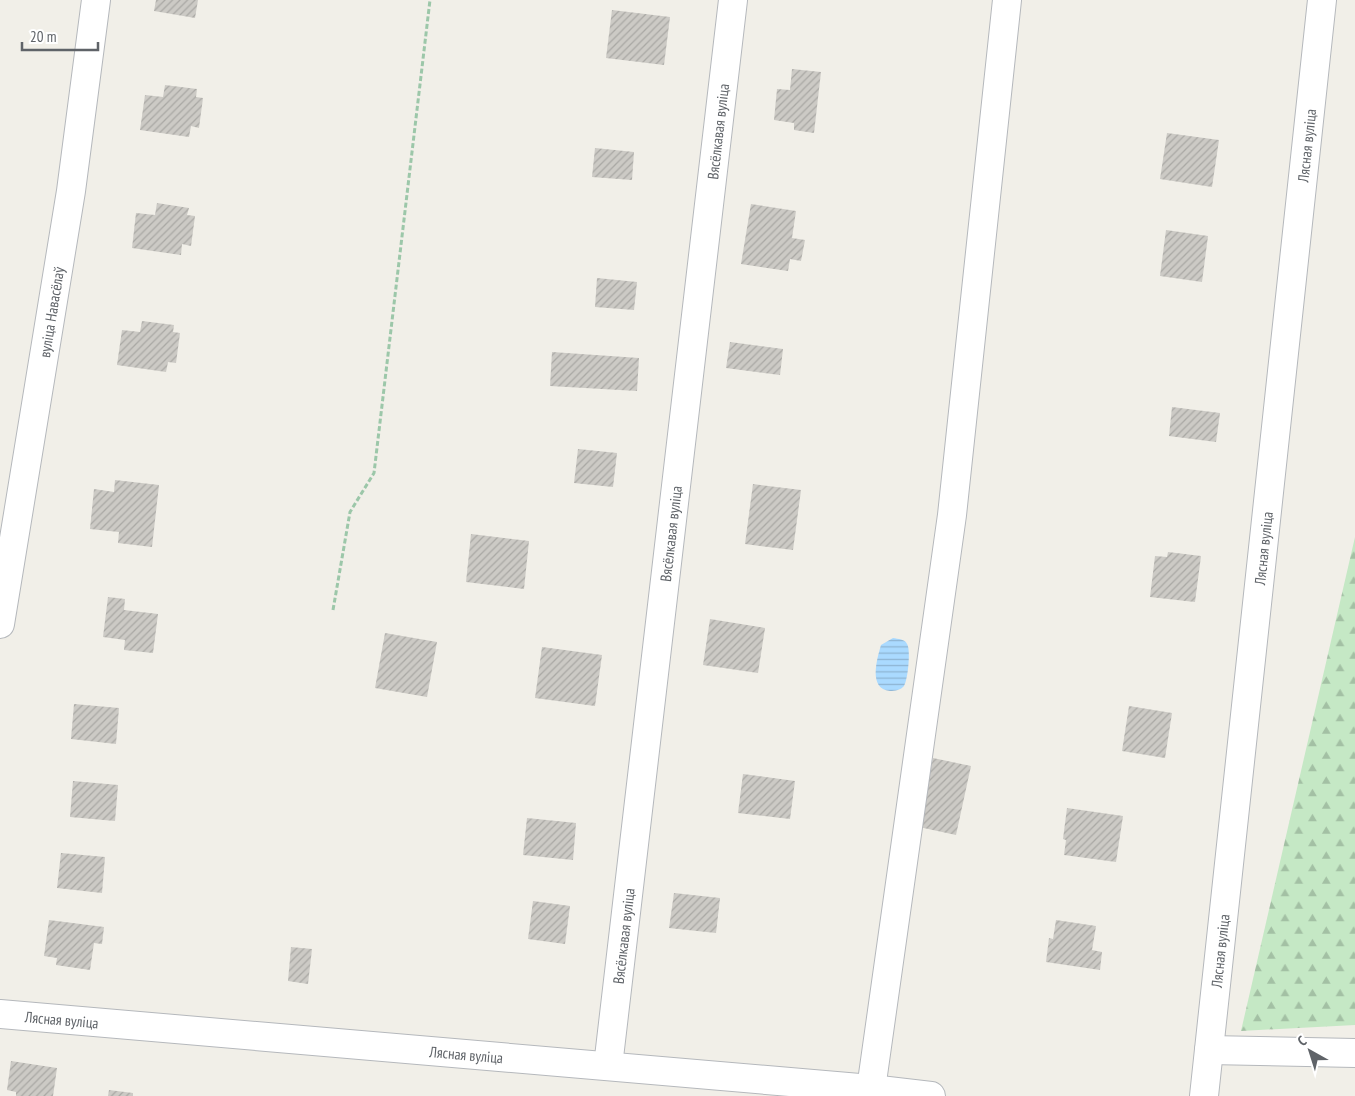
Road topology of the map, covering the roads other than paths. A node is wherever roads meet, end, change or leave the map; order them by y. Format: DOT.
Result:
graph roads {
  1 [pos="96,0"];
  2 [pos="733,0"];
  3 [pos="1007,0"];
  4 [pos="1322,0"];
  5 [pos="0,624"];
  6 [pos="0,1014"];
  7 [pos="1209,1050"];
  8 [pos="1355,1053"];
  9 [pos="608,1066"];
  10 [pos="871,1089"];
  11 [pos="931,1096"];
  12 [pos="1204,1096"];
  1 -- 5 [label="street, вуліца Навасёлаў"];
  2 -- 9 [label="street, Вясёлкавая вуліца"];
  3 -- 10 [label="street"];
  4 -- 7 [label="street, Лясная вуліца"];
  6 -- 9 [label="street, Лясная вуліца"];
  7 -- 8 [label="street"];
  7 -- 12 [label="street, Лясная вуліца"];
  9 -- 10 [label="street, Лясная вуліца"];
  10 -- 11 [label="street, Лясная вуліца"];
}
